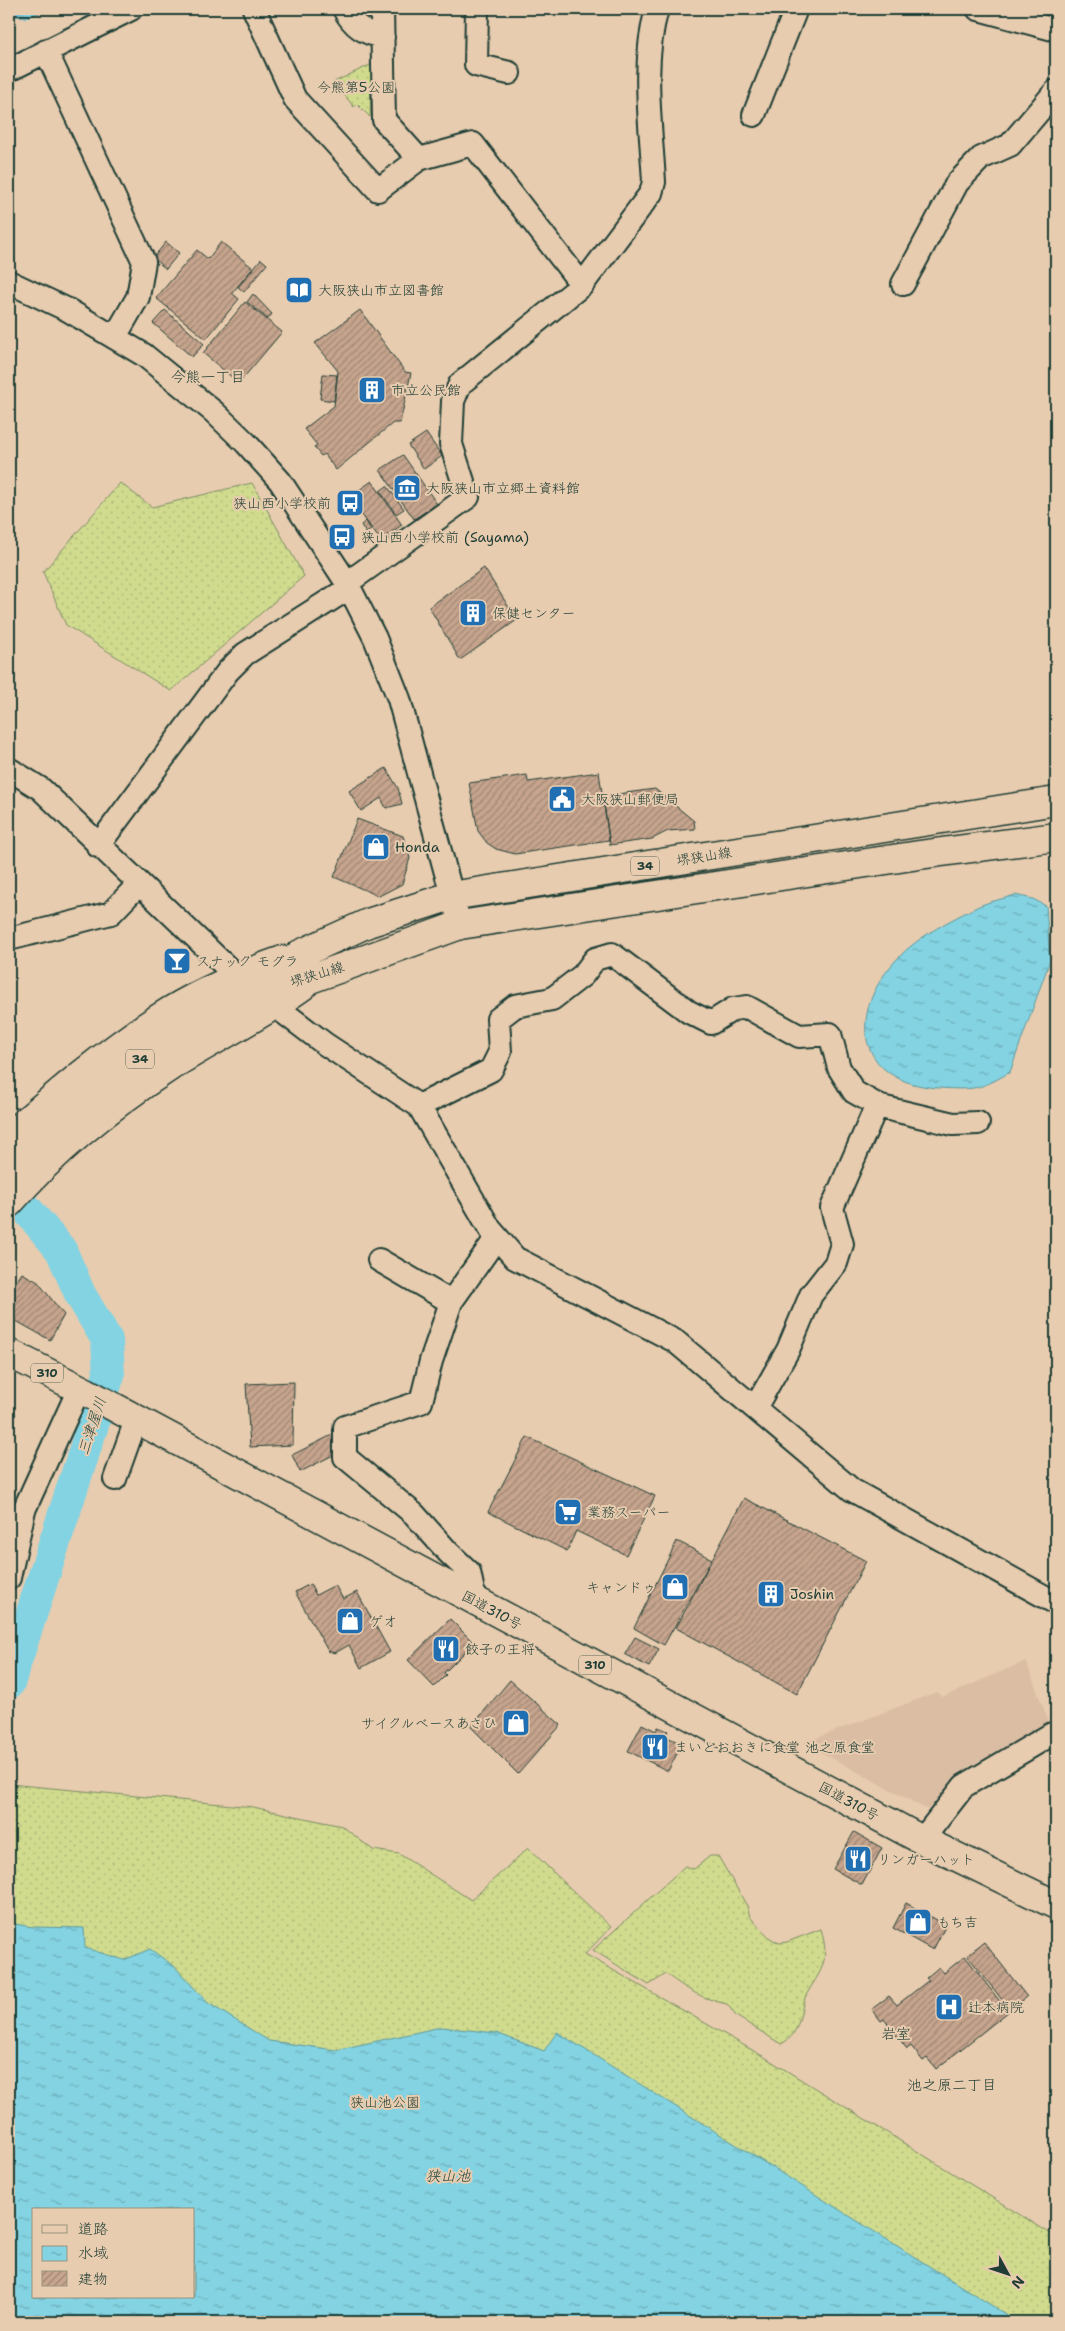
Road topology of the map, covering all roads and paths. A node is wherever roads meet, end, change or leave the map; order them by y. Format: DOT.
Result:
graph roads {
  1 [pos="130,9"];
  2 [pos="254,9"];
  3 [pos="344,9"];
  4 [pos="382,9"];
  5 [pos="477,9"];
  6 [pos="657,9"];
  7 [pos="796,9"];
  8 [pos="978,9"];
  9 [pos="1056,30"];
  10 [pos="383,37"];
  11 [pos="46,51"];
  12 [pos="9,70"];
  13 [pos="509,73"];
  14 [pos="1056,90"];
  15 [pos="754,115"];
  16 [pos="419,159"];
  17 [pos="9,282"];
  18 [pos="902,284"];
  19 [pos="582,285"];
  20 [pos="115,337"];
  21 [pos="348,586"];
  22 [pos="9,769"];
  23 [pos="1056,801"];
  24 [pos="1056,837"];
  25 [pos="98,846"];
  26 [pos="139,884"];
  27 [pos="452,896"];
  28 [pos="460,924"];
  29 [pos="9,939"];
  30 [pos="256,991"];
  31 [pos="877,1105"];
  32 [pos="419,1106"];
  33 [pos="978,1123"];
  34 [pos="9,1136"];
  35 [pos="9,1168"];
  36 [pos="9,1202"];
  37 [pos="497,1237"];
  38 [pos="380,1260"];
  39 [pos="450,1302"];
  40 [pos="9,1353"];
  41 [pos="83,1390"];
  42 [pos="755,1408"];
  43 [pos="136,1420"];
  44 [pos="115,1479"];
  45 [pos="9,1578"];
  46 [pos="475,1601"];
  47 [pos="1056,1603"];
  48 [pos="1056,1734"];
  49 [pos="922,1840"];
  50 [pos="1056,1905"];
  1 -- 11 [label="street"];
  2 -- 16 [label="street"];
  3 -- 10 [label="street"];
  4 -- 10 [label="street"];
  5 -- 13 [label="street"];
  6 -- 19 [label="street"];
  7 -- 15 [label="street"];
  8 -- 9 [label="street"];
  10 -- 16 [label="street"];
  11 -- 12 [label="street"];
  11 -- 20 [label="street"];
  14 -- 18 [label="street"];
  16 -- 19 [label="street"];
  17 -- 20 [label="street"];
  19 -- 21 [label="street"];
  20 -- 21 [label="street"];
  21 -- 25 [label="street"];
  21 -- 27 [label="street"];
  22 -- 25 [label="street"];
  23 -- 27 [label="main road, 堺狭山線 / 34"];
  24 -- 28 [label="main road, 堺狭山線 / 34"];
  25 -- 26 [label="street"];
  26 -- 29 [label="street"];
  26 -- 30 [label="street"];
  27 -- 28 [label="street"];
  27 -- 30 [label="main road, 堺狭山線 / 34"];
  28 -- 30 [label="main road, 堺狭山線 / 34"];
  30 -- 32 [label="street"];
  30 -- 34 [label="main road"];
  30 -- 35 [label="main road, 堺狭山線 / 34"];
  30 -- 36 [label="main road"];
  31 -- 32 [label="street"];
  31 -- 33 [label="street"];
  31 -- 42 [label="street"];
  32 -- 37 [label="street"];
  37 -- 39 [label="street"];
  37 -- 42 [label="street"];
  38 -- 39 [label="street"];
  39 -- 46 [label="street"];
  40 -- 41 [label="main road, 国道310号 / 310"];
  41 -- 43 [label="main road, 国道310号 / 310"];
  41 -- 45 [label="street"];
  42 -- 47 [label="street"];
  43 -- 44 [label="street"];
  43 -- 46 [label="main road, 国道310号 / 310"];
  46 -- 49 [label="main road, 国道310号 / 310"];
  48 -- 49 [label="street"];
  49 -- 50 [label="main road, 国道310号 / 310"];
}
